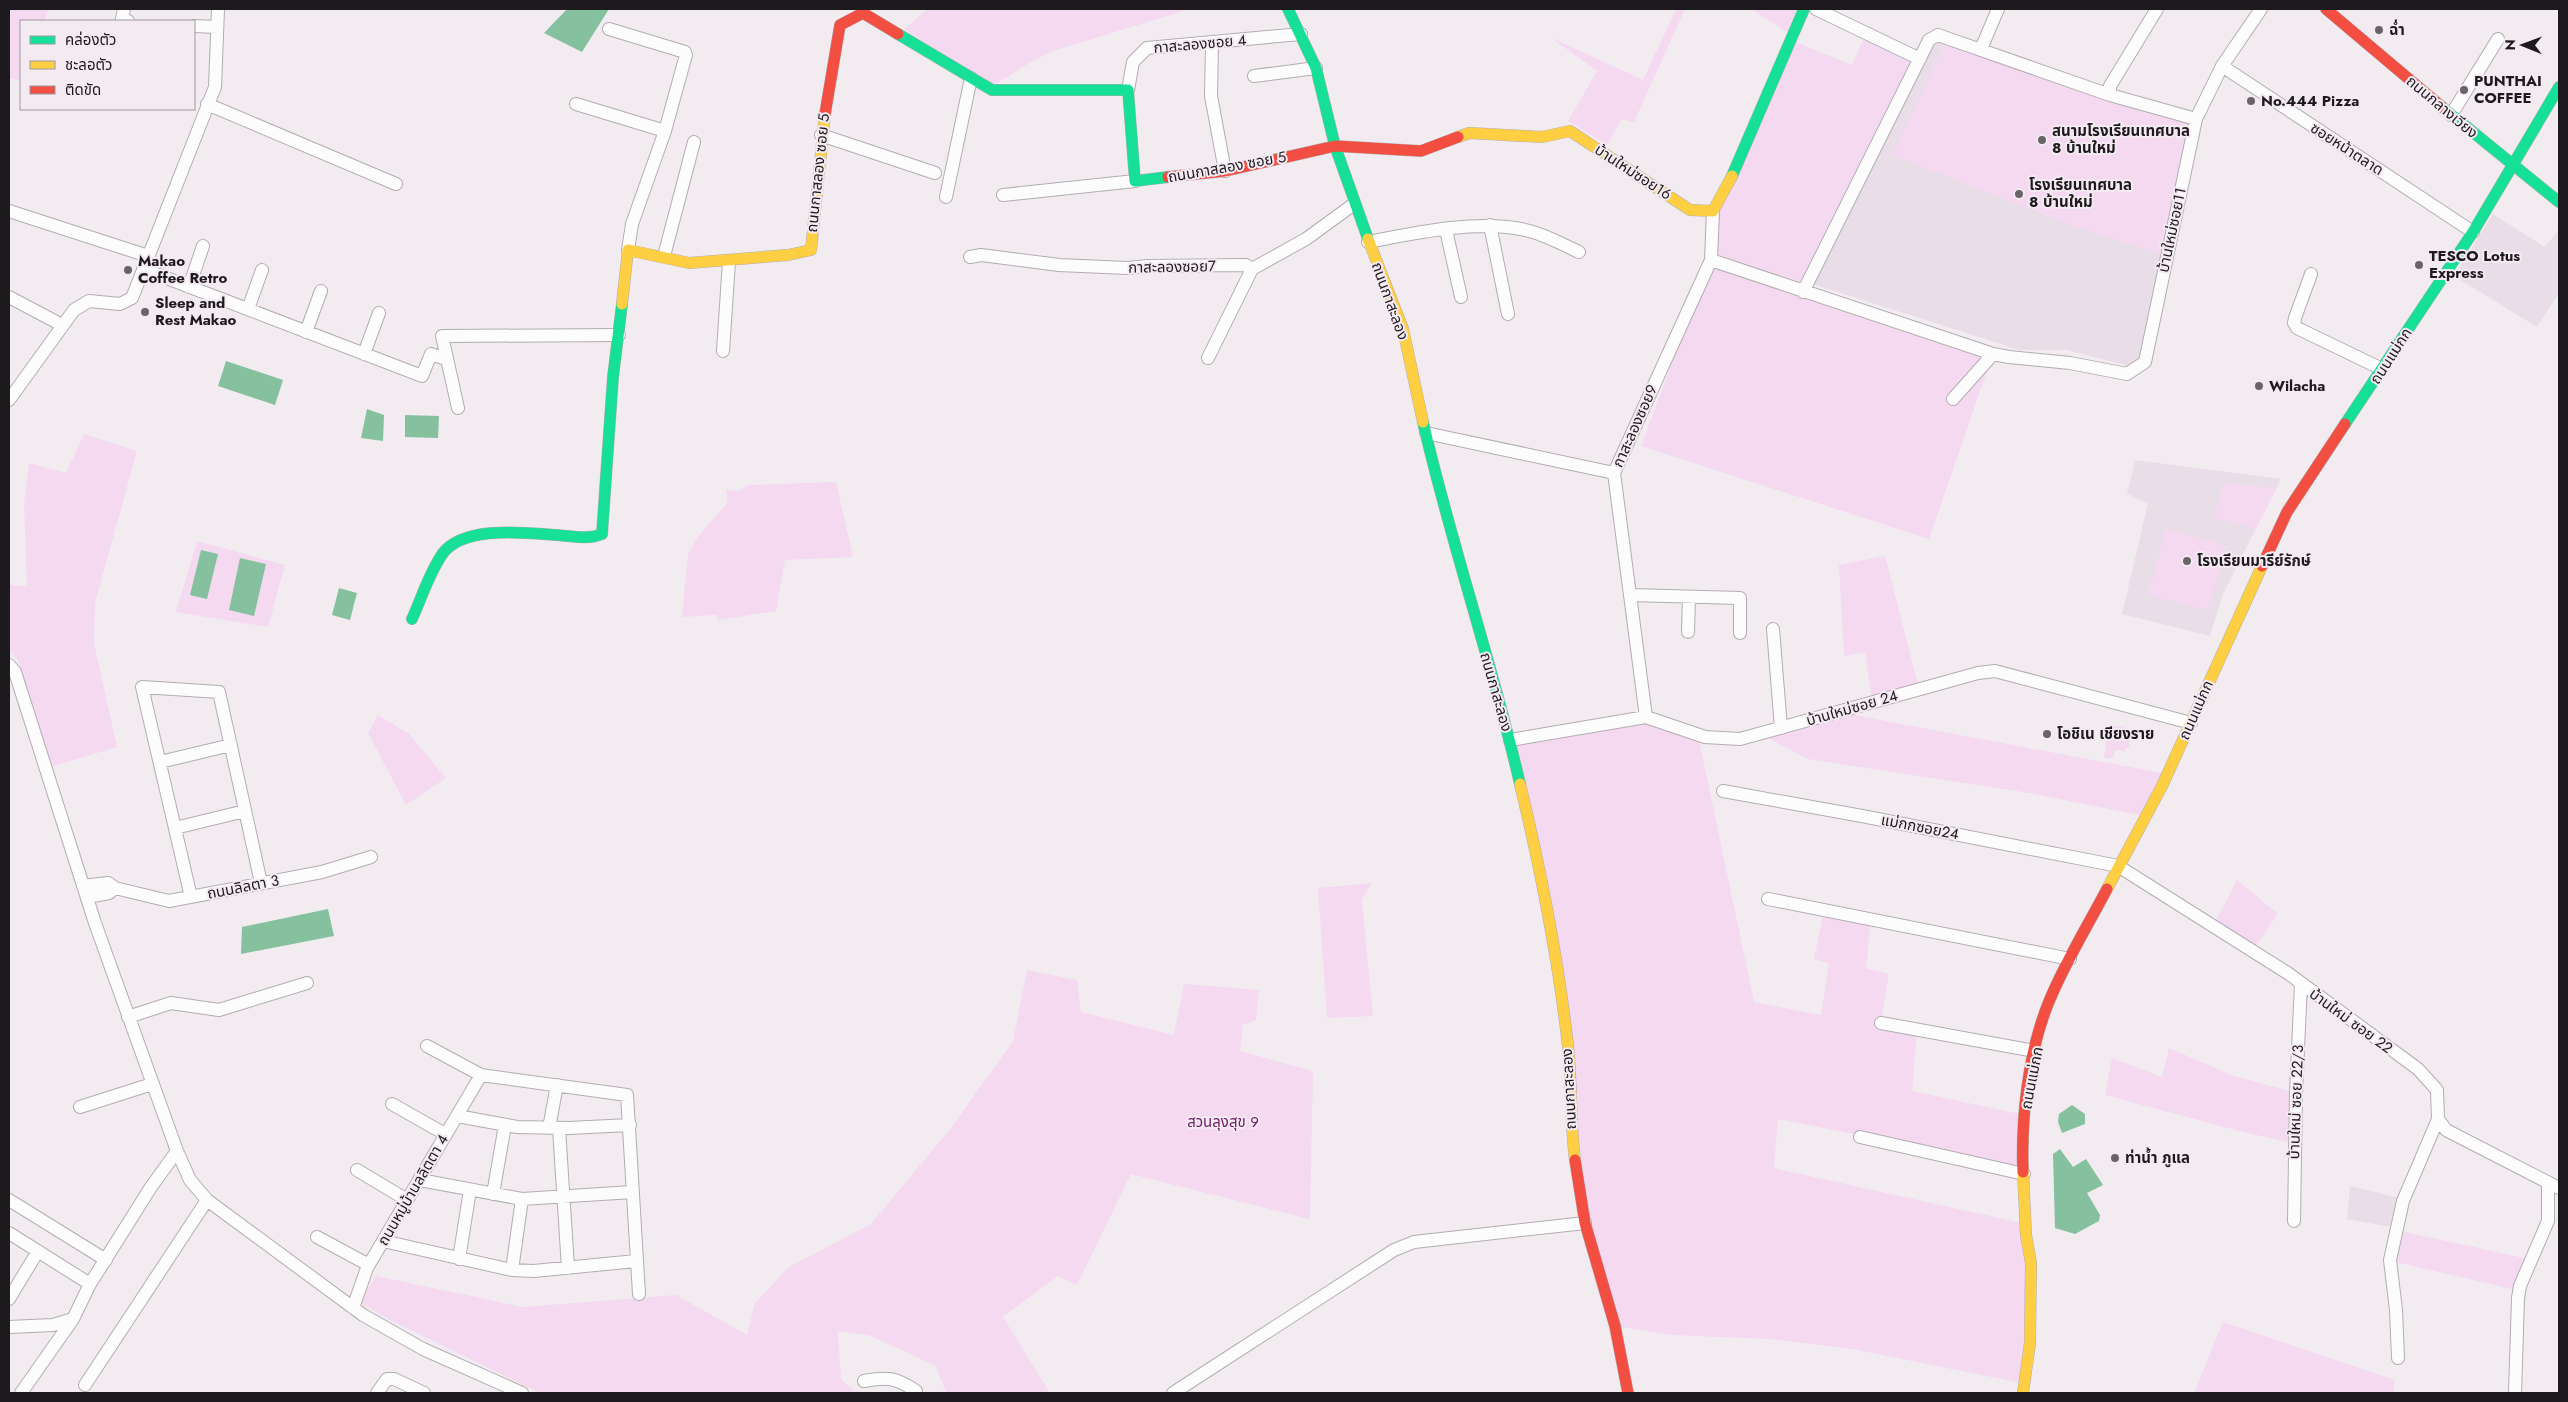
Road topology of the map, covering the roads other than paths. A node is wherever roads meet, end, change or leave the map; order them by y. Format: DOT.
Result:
graph roads {
  1 [pos="218,9"];
  2 [pos="1288,9"];
  3 [pos="1804,9"];
  4 [pos="1816,9"];
  5 [pos="1998,9"];
  6 [pos="2157,9"];
  7 [pos="2261,9"];
  8 [pos="2326,9"];
  9 [pos="195,26"];
  10 [pos="217,28"];
  11 [pos="609,29"];
  12 [pos="1301,34"];
  13 [pos="2498,39"];
  14 [pos="1212,44"];
  15 [pos="1981,49"];
  16 [pos="1920,59"];
  17 [pos="2222,66"];
  18 [pos="1316,68"];
  19 [pos="1254,76"];
  20 [pos="971,78"];
  21 [pos="2559,87"];
  22 [pos="1128,90"];
  23 [pos="2110,95"];
  24 [pos="207,104"];
  25 [pos="576,104"];
  26 [pos="2452,115"];
  27 [pos="2196,119"];
  28 [pos="665,131"];
  29 [pos="820,135"];
  30 [pos="694,142"];
  31 [pos="1336,146"];
  32 [pos="2512,166"];
  33 [pos="1225,171"];
  34 [pos="935,172"];
  35 [pos="1135,181"];
  36 [pos="396,184"];
  37 [pos="1003,196"];
  38 [pos="946,197"];
  39 [pos="2559,202"];
  40 [pos="1354,204"];
  41 [pos="9,211"];
  42 [pos="1713,211"];
  43 [pos="1490,225"];
  44 [pos="1446,230"];
  45 [pos="2473,232"];
  46 [pos="1368,242"];
  47 [pos="203,246"];
  48 [pos="628,250"];
  49 [pos="1578,252"];
  50 [pos="148,256"];
  51 [pos="664,256"];
  52 [pos="970,257"];
  53 [pos="1712,260"];
  54 [pos="729,261"];
  55 [pos="143,269"];
  56 [pos="1252,269"];
  57 [pos="262,270"];
  58 [pos="2312,274"];
  59 [pos="189,287"];
  60 [pos="321,290"];
  61 [pos="1803,292"];
  62 [pos="1461,297"];
  63 [pos="9,298"];
  64 [pos="248,309"];
  65 [pos="379,313"];
  66 [pos="1508,314"];
  67 [pos="62,325"];
  68 [pos="306,332"];
  69 [pos="619,335"];
  70 [pos="722,351"];
  71 [pos="364,354"];
  72 [pos="1993,354"];
  73 [pos="443,358"];
  74 [pos="1208,358"];
  75 [pos="2382,369"];
  76 [pos="11,392"];
  77 [pos="1953,399"];
  78 [pos="458,408"];
  79 [pos="1426,433"];
  80 [pos="1614,473"];
  81 [pos="1630,595"];
  82 [pos="1689,596"];
  83 [pos="412,619"];
  84 [pos="1773,629"];
  85 [pos="1688,632"];
  86 [pos="1740,632"];
  87 [pos="9,665"];
  88 [pos="1646,717"];
  89 [pos="2191,723"];
  90 [pos="1780,728"];
  91 [pos="1510,740"];
  92 [pos="231,745"];
  93 [pos="160,762"];
  94 [pos="1722,791"];
  95 [pos="245,811"];
  96 [pos="175,828"];
  97 [pos="371,857"];
  98 [pos="2118,866"];
  99 [pos="261,884"];
  100 [pos="85,892"];
  101 [pos="191,897"];
  102 [pos="1768,899"];
  103 [pos="2070,959"];
  104 [pos="308,983"];
  105 [pos="2301,984"];
  106 [pos="128,1017"];
  107 [pos="1881,1024"];
  108 [pos="428,1046"];
  109 [pos="2036,1051"];
  110 [pos="481,1075"];
  111 [pos="152,1084"];
  112 [pos="557,1085"];
  113 [pos="392,1104"];
  114 [pos="80,1107"];
  115 [pos="457,1116"];
  116 [pos="2438,1119"];
  117 [pos="505,1125"];
  118 [pos="630,1125"];
  119 [pos="554,1128"];
  120 [pos="446,1134"];
  121 [pos="1860,1137"];
  122 [pos="177,1151"];
  123 [pos="357,1170"];
  124 [pos="2024,1174"];
  125 [pos="420,1180"];
  126 [pos="2554,1185"];
  127 [pos="470,1190"];
  128 [pos="633,1192"];
  129 [pos="493,1194"];
  130 [pos="565,1198"];
  131 [pos="522,1199"];
  132 [pos="9,1200"];
  133 [pos="207,1200"];
  134 [pos="407,1200"];
  135 [pos="2294,1221"];
  136 [pos="1585,1223"];
  137 [pos="9,1233"];
  138 [pos="317,1237"];
  139 [pos="383,1241"];
  140 [pos="38,1251"];
  141 [pos="459,1259"];
  142 [pos="106,1260"];
  143 [pos="636,1261"];
  144 [pos="369,1265"];
  145 [pos="568,1268"];
  146 [pos="512,1270"];
  147 [pos="90,1284"];
  148 [pos="639,1294"];
  149 [pos="9,1299"];
  150 [pos="353,1308"];
  151 [pos="73,1319"];
  152 [pos="9,1327"];
  153 [pos="2398,1358"];
  154 [pos="864,1382"];
  155 [pos="85,1385"];
  156 [pos="21,1393"];
  157 [pos="377,1393"];
  158 [pos="424,1393"];
  159 [pos="522,1393"];
  160 [pos="916,1393"];
  161 [pos="1173,1393"];
  162 [pos="1628,1393"];
  163 [pos="2023,1393"];
  164 [pos="2515,1393"];
  1 -- 10 [label="street"];
  2 -- 12 [label="street, ถนนกาสะลอง"];
  3 -- 42 [label="street"];
  4 -- 16 [label="street"];
  5 -- 15 [label="street"];
  6 -- 23 [label="street"];
  7 -- 17 [label="street, บ้านใหม่ซอย11"];
  8 -- 26 [label="street, ถนนกลางเวียง"];
  9 -- 10 [label="street"];
  10 -- 24 [label="street"];
  11 -- 28 [label="street"];
  12 -- 14 [label="street, กาสะลองซอย 4"];
  12 -- 18 [label="street, ถนนกาสะลอง"];
  13 -- 26 [label="street"];
  14 -- 22 [label="street, กาสะลองซอย 4"];
  14 -- 33 [label="street"];
  15 -- 16 [label="street"];
  15 -- 23 [label="street"];
  16 -- 61 [label="street"];
  17 -- 27 [label="street, บ้านใหม่ซอย11"];
  17 -- 45 [label="street, ซอยหน้าตลาด"];
  18 -- 19 [label="street"];
  18 -- 31 [label="street, ถนนกาสะลอง"];
  20 -- 22 [label="street, ถนนกาสลอง ซอย 5"];
  20 -- 29 [label="street, ถนนกาสลอง ซอย 5"];
  20 -- 38 [label="street"];
  21 -- 32 [label="street, ถนนแม่กก"];
  22 -- 35 [label="street"];
  23 -- 27 [label="street"];
  24 -- 36 [label="street"];
  24 -- 50 [label="street"];
  25 -- 28 [label="street"];
  26 -- 32 [label="street, ถนนกลางเวียง"];
  27 -- 72 [label="street, บ้านใหม่ซอย11"];
  28 -- 48 [label="street"];
  29 -- 34 [label="street"];
  29 -- 54 [label="street, ถนนกาสลอง ซอย 5"];
  30 -- 51 [label="street"];
  31 -- 33 [label="street, ถนนกาสลอง ซอย 5"];
  31 -- 40 [label="street, ถนนกาสะลอง"];
  31 -- 42 [label="street, บ้านใหม่ซอย16"];
  32 -- 39 [label="street, ถนนกลางเวียง"];
  32 -- 45 [label="street, ถนนแม่กก"];
  33 -- 35 [label="street, ถนนกาสลอง ซอย 5"];
  35 -- 37 [label="street"];
  40 -- 46 [label="street, ถนนกาสะลอง"];
  40 -- 56 [label="street"];
  41 -- 50 [label="street"];
  42 -- 53 [label="street"];
  43 -- 44 [label="street"];
  43 -- 49 [label="street"];
  43 -- 66 [label="street"];
  44 -- 46 [label="street"];
  44 -- 62 [label="street"];
  45 -- 75 [label="street, ถนนแม่กก"];
  46 -- 79 [label="street, ถนนกาสะลอง"];
  47 -- 59 [label="street"];
  48 -- 51 [label="street, ถนนกาสลอง ซอย 5"];
  48 -- 69 [label="street"];
  50 -- 55 [label="street"];
  51 -- 54 [label="street, ถนนกาสลอง ซอย 5"];
  52 -- 56 [label="street, กาสะลองซอย7"];
  53 -- 61 [label="street, บ้านใหม่ซอย11"];
  53 -- 80 [label="street, กาสะลองซอย9"];
  54 -- 70 [label="street"];
  55 -- 59 [label="street"];
  55 -- 67 [label="street"];
  56 -- 74 [label="street"];
  57 -- 64 [label="street"];
  58 -- 75 [label="street"];
  59 -- 64 [label="street"];
  60 -- 68 [label="street"];
  61 -- 72 [label="street, บ้านใหม่ซอย11"];
  63 -- 67 [label="street"];
  64 -- 68 [label="street"];
  65 -- 71 [label="street"];
  67 -- 76 [label="street"];
  68 -- 71 [label="street"];
  69 -- 78 [label="street"];
  69 -- 83 [label="street"];
  71 -- 73 [label="street"];
  72 -- 77 [label="street"];
  75 -- 89 [label="street, ถนนแม่กก"];
  79 -- 80 [label="street, กาสะลองซอย9"];
  79 -- 91 [label="street, ถนนกาสะลอง"];
  80 -- 81 [label="street"];
  81 -- 82 [label="street"];
  81 -- 88 [label="street"];
  82 -- 85 [label="street"];
  82 -- 86 [label="street"];
  84 -- 90 [label="street"];
  87 -- 100 [label="street"];
  88 -- 90 [label="street, บ้านใหม่ซอย 24"];
  88 -- 91 [label="street, บ้านใหม่ซอย 24"];
  89 -- 90 [label="street, บ้านใหม่ซอย 24"];
  89 -- 98 [label="street, ถนนแม่กก"];
  91 -- 136 [label="street, ถนนกาสะลอง"];
  92 -- 93 [label="street"];
  92 -- 93 [label="street"];
  92 -- 95 [label="street"];
  93 -- 96 [label="street"];
  94 -- 98 [label="street, แม่กกซอย24"];
  95 -- 96 [label="street"];
  95 -- 99 [label="street"];
  96 -- 101 [label="street"];
  97 -- 99 [label="street, ถนนลิลตา 3"];
  98 -- 103 [label="street, ถนนแม่กก"];
  98 -- 105 [label="street, บ้านใหม่ ซอย 22"];
  99 -- 101 [label="street, ถนนลิลตา 3"];
  100 -- 101 [label="street, ถนนลิลตา 3"];
  100 -- 106 [label="street"];
  102 -- 103 [label="street"];
  103 -- 109 [label="street, ถนนแม่กก"];
  104 -- 106 [label="street"];
  105 -- 116 [label="street, บ้านใหม่ ซอย 22"];
  105 -- 135 [label="street, บ้านใหม่ ซอย 22/3"];
  106 -- 111 [label="street"];
  107 -- 109 [label="street"];
  108 -- 110 [label="street"];
  109 -- 124 [label="street, ถนนแม่กก"];
  110 -- 112 [label="street"];
  110 -- 115 [label="street, ถนนหมู่บ้านลลิตตา 4"];
  111 -- 114 [label="street"];
  111 -- 122 [label="street"];
  112 -- 118 [label="street"];
  112 -- 119 [label="street"];
  113 -- 120 [label="street"];
  115 -- 117 [label="street"];
  115 -- 120 [label="street, ถนนหมู่บ้านลลิตตา 4"];
  116 -- 126 [label="street"];
  116 -- 153 [label="street"];
  117 -- 119 [label="street"];
  117 -- 129 [label="street"];
  118 -- 119 [label="street"];
  118 -- 128 [label="street"];
  119 -- 130 [label="street"];
  120 -- 125 [label="street, ถนนหมู่บ้านลลิตตา 4"];
  121 -- 124 [label="street"];
  122 -- 133 [label="street"];
  122 -- 142 [label="street"];
  123 -- 134 [label="street"];
  124 -- 163 [label="street, ถนนแม่กก"];
  125 -- 127 [label="street"];
  125 -- 134 [label="street, ถนนหมู่บ้านลลิตตา 4"];
  126 -- 164 [label="street"];
  127 -- 129 [label="street"];
  127 -- 141 [label="street"];
  128 -- 130 [label="street"];
  128 -- 143 [label="street"];
  129 -- 131 [label="street"];
  130 -- 131 [label="street"];
  130 -- 145 [label="street"];
  131 -- 146 [label="street"];
  132 -- 142 [label="street"];
  133 -- 150 [label="street"];
  133 -- 155 [label="street"];
  134 -- 139 [label="street, ถนนหมู่บ้านลลิตตา 4"];
  136 -- 161 [label="street"];
  136 -- 162 [label="street, ถนนกาสะลอง"];
  137 -- 140 [label="street"];
  138 -- 144 [label="street"];
  139 -- 141 [label="street"];
  139 -- 144 [label="street, ถนนหมู่บ้านลลิตตา 4"];
  140 -- 147 [label="street"];
  140 -- 149 [label="street"];
  141 -- 146 [label="street"];
  142 -- 147 [label="street"];
  143 -- 145 [label="street"];
  143 -- 148 [label="street"];
  144 -- 150 [label="street, ถนนหมู่บ้านลลิตตา 4"];
  145 -- 146 [label="street"];
  147 -- 151 [label="street"];
  150 -- 159 [label="street"];
  151 -- 152 [label="street"];
  151 -- 156 [label="street"];
  154 -- 160 [label="street"];
  157 -- 158 [label="street"];
}
